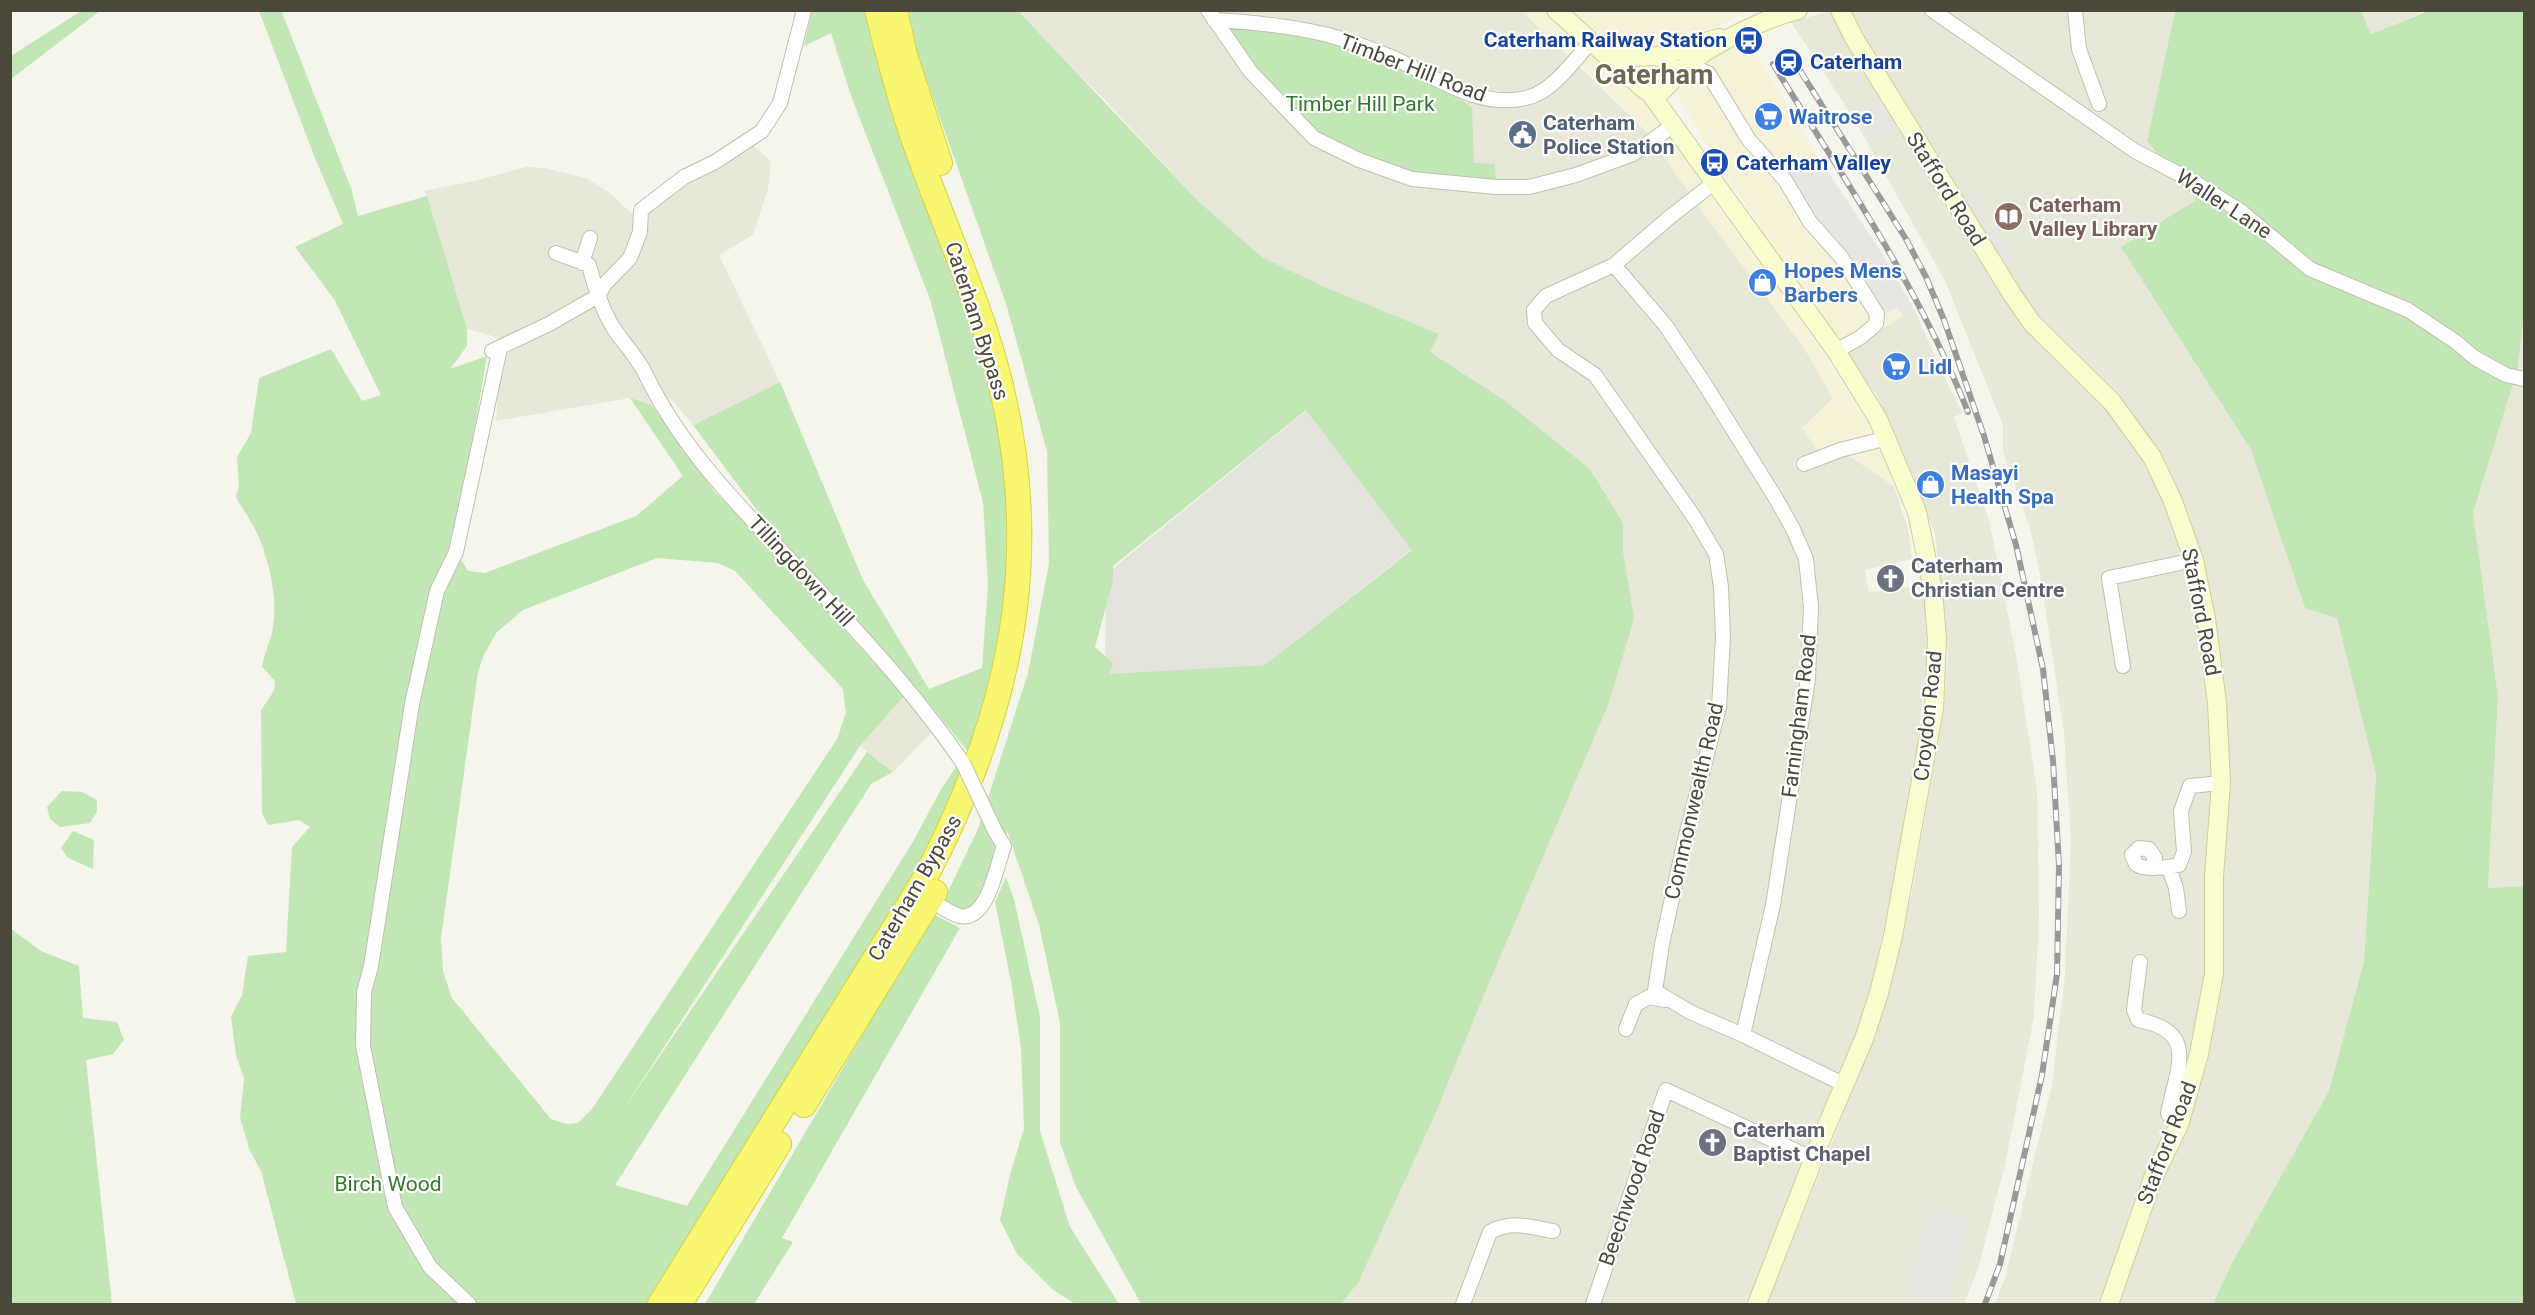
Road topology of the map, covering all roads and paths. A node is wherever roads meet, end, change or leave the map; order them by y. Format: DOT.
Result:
graph roads {
  1 [pos="804,10"];
  2 [pos="878,10"];
  3 [pos="895,10"];
  4 [pos="1556,10"];
  5 [pos="1798,10"];
  6 [pos="1840,10"];
  7 [pos="1932,10"];
  8 [pos="2075,10"];
  9 [pos="1211,15"];
  10 [pos="1733,36"];
  11 [pos="1595,45"];
  12 [pos="1653,57"];
  13 [pos="1675,76"];
  14 [pos="1644,88"];
  15 [pos="2098,104"];
  16 [pos="1677,130"];
  17 [pos="1715,183"];
  18 [pos="590,238"];
  19 [pos="556,253"];
  20 [pos="582,262"];
  21 [pos="1614,266"];
  22 [pos="598,296"];
  23 [pos="1836,351"];
  24 [pos="2524,379"];
  25 [pos="1888,438"];
  26 [pos="1804,464"];
  27 [pos="2194,560"];
  28 [pos="2123,666"];
  29 [pos="2221,783"];
  30 [pos="2152,867"];
  31 [pos="2169,868"];
  32 [pos="931,900"];
  33 [pos="2179,911"];
  34 [pos="2140,962"];
  35 [pos="1667,1000"];
  36 [pos="1626,1029"];
  37 [pos="1743,1035"];
  38 [pos="1845,1085"];
  39 [pos="2179,1125"];
  40 [pos="1813,1159"];
  41 [pos="1553,1231"];
  42 [pos="469,1305"];
  43 [pos="660,1305"];
  44 [pos="680,1305"];
  45 [pos="1463,1305"];
  46 [pos="1593,1305"];
  47 [pos="1757,1305"];
  48 [pos="2109,1305"];
  1 -- 22 [label="street"];
  2 -- 43 [label="highway, Caterham Bypass"];
  3 -- 32 [label="highway, Caterham Bypass"];
  4 -- 11 [label="main road, Croydon Road"];
  5 -- 10 [label="main road"];
  6 -- 27 [label="main road, Stafford Road"];
  7 -- 24 [label="street, Waller Lane"];
  8 -- 15 [label="street"];
  9 -- 11 [label="street, Timber Hill Road"];
  9 -- 16 [label="street"];
  10 -- 12 [label="main road"];
  10 -- 13 [label="main road"];
  11 -- 12 [label="main road"];
  11 -- 14 [label="main road, Croydon Road"];
  12 -- 13 [label="main road"];
  12 -- 14 [label="main road"];
  13 -- 14 [label="main road"];
  13 -- 16 [label="main road, Croydon Road"];
  13 -- 23 [label="street"];
  14 -- 16 [label="main road, Croydon Road"];
  16 -- 17 [label="main road, Croydon Road"];
  17 -- 21 [label="street"];
  17 -- 23 [label="main road, Croydon Road"];
  18 -- 20 [label="street"];
  19 -- 20 [label="street"];
  20 -- 22 [label="street, Tillingdown Hill"];
  21 -- 35 [label="street, Commonwealth Road"];
  21 -- 37 [label="street, Farningham Road"];
  22 -- 32 [label="street, Tillingdown Hill, bridge"];
  22 -- 42 [label="street"];
  23 -- 25 [label="main road, Croydon Road"];
  25 -- 26 [label="street"];
  25 -- 38 [label="main road, Croydon Road"];
  27 -- 28 [label="street"];
  27 -- 29 [label="main road, Stafford Road"];
  29 -- 31 [label="street"];
  29 -- 39 [label="main road, Stafford Road"];
  30 -- 31 [label="street"];
  31 -- 33 [label="street"];
  32 -- 44 [label="highway, Caterham Bypass"];
  34 -- 39 [label="street"];
  35 -- 36 [label="street"];
  35 -- 37 [label="street"];
  37 -- 38 [label="street"];
  38 -- 40 [label="main road, Croydon Road"];
  39 -- 48 [label="main road, Stafford Road"];
  40 -- 46 [label="street, Beechwood Road"];
  40 -- 47 [label="main road, Croydon Road"];
  41 -- 45 [label="street"];
}
